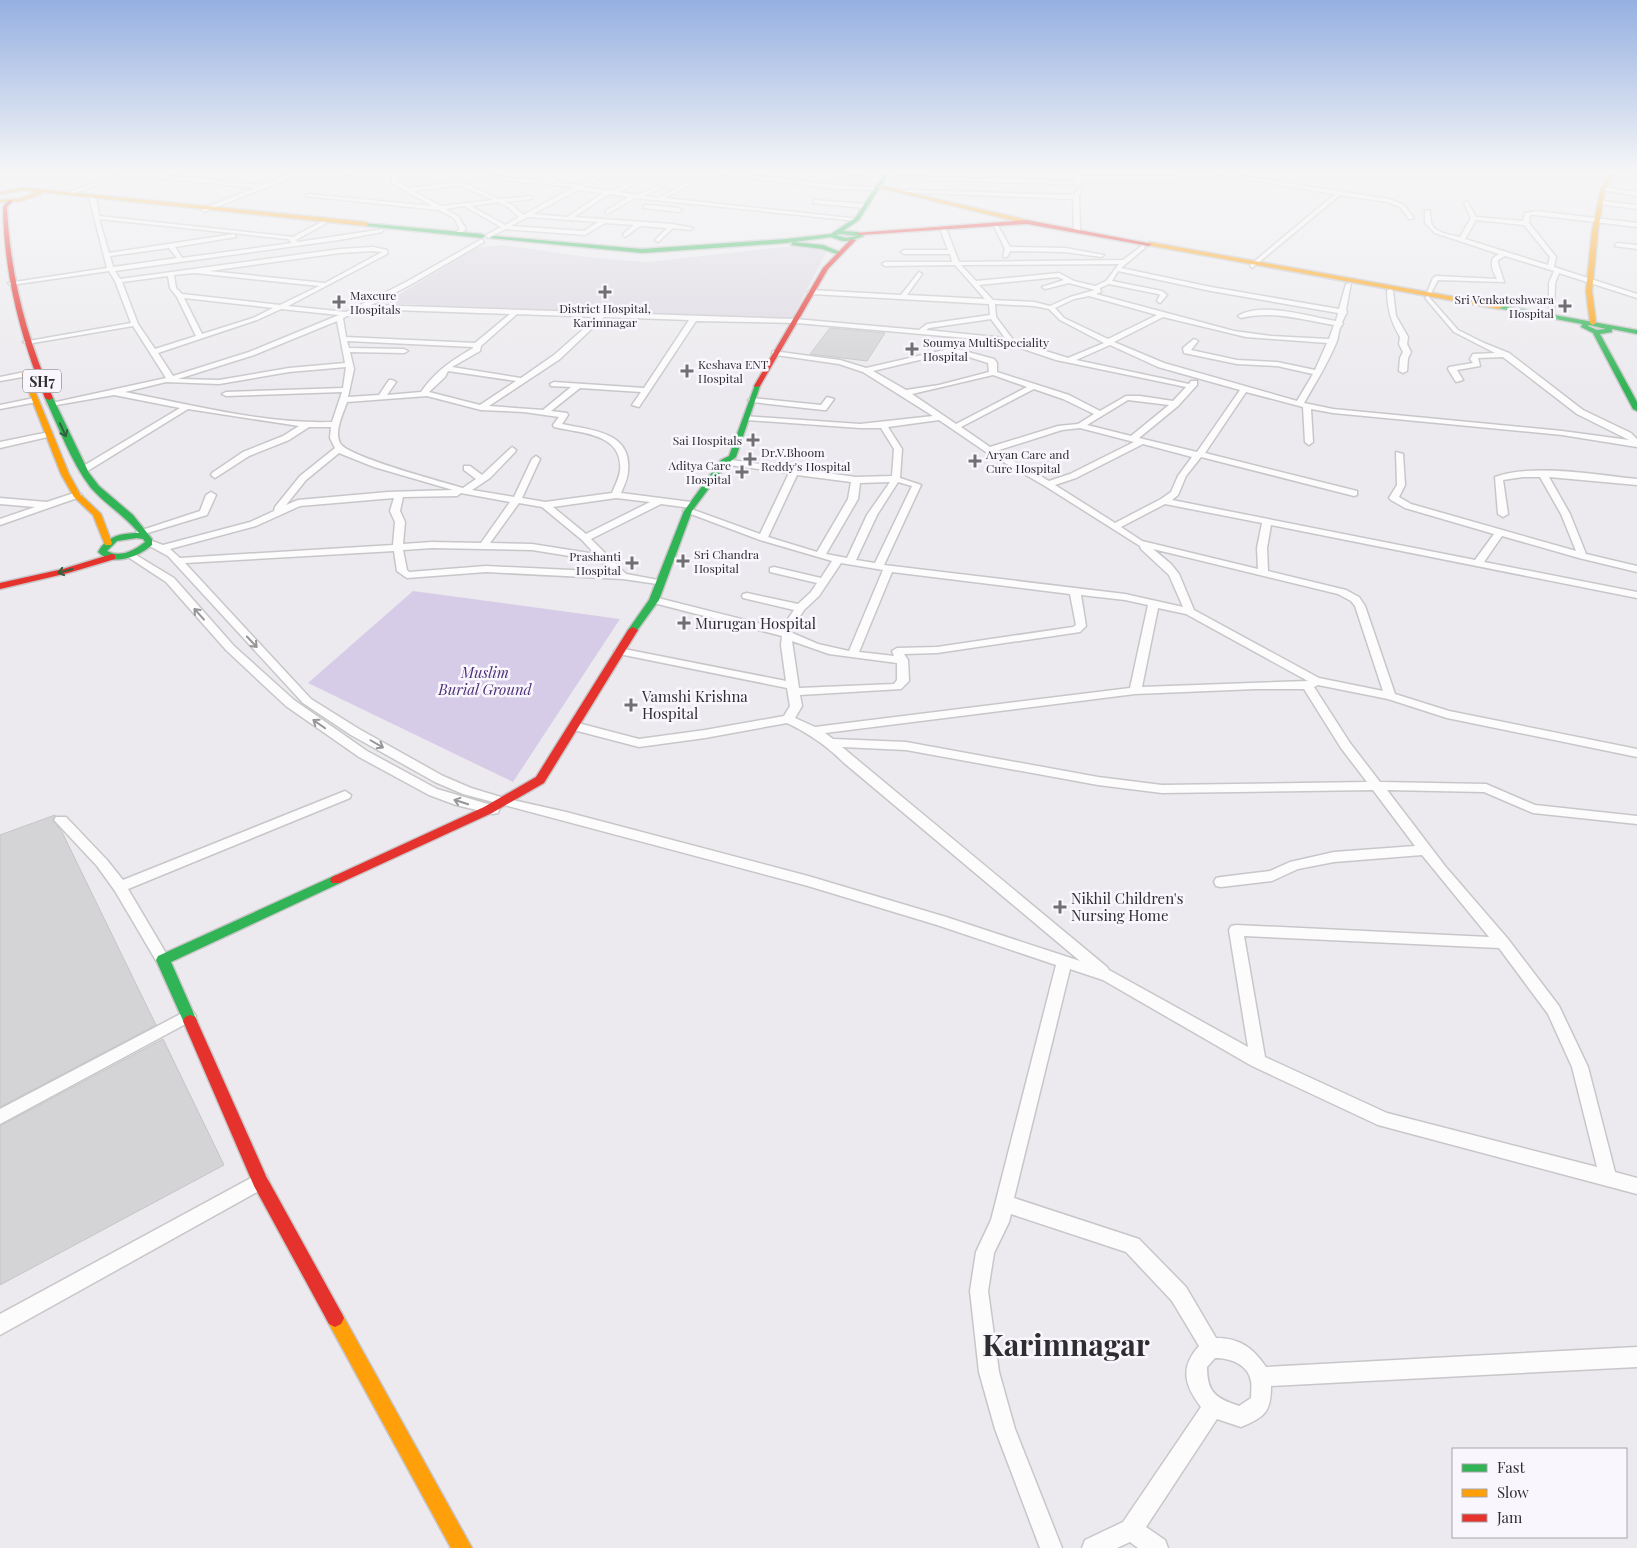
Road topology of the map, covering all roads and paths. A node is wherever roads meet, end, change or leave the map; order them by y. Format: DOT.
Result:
graph roads {
  1 [pos="5,245"];
  2 [pos="103,245"];
  3 [pos="176,245"];
  4 [pos="267,245"];
  5 [pos="474,245"];
  6 [pos="540,245"];
  7 [pos="560,245"];
  8 [pos="733,245"];
  9 [pos="775,245"];
  10 [pos="805,245"];
  11 [pos="837,245"];
  12 [pos="847,245"];
  13 [pos="949,245"];
  14 [pos="1006,245"];
  15 [pos="1134,245"];
  16 [pos="1151,245"];
  17 [pos="1278,245"];
  18 [pos="1477,245"];
  19 [pos="1544,245"];
  20 [pos="1594,245"];
  21 [pos="1622,245"];
  22 [pos="171,246"];
  23 [pos="1637,246"];
  24 [pos="1143,247"];
  25 [pos="1008,249"];
  26 [pos="904,252"];
  27 [pos="951,252"];
  28 [pos="838,254"];
  29 [pos="1504,254"];
  30 [pos="106,255"];
  31 [pos="1102,255"];
  32 [pos="180,259"];
  33 [pos="1001,262"];
  34 [pos="1125,262"];
  35 [pos="956,263"];
  36 [pos="884,264"];
  37 [pos="1254,265"];
  38 [pos="111,270"];
  39 [pos="1116,270"];
  40 [pos="1553,270"];
  41 [pos="195,271"];
  42 [pos="171,274"];
  43 [pos="920,274"];
  44 [pos="118,281"];
  45 [pos="1070,281"];
  46 [pos="6,282"];
  47 [pos="1108,282"];
  48 [pos="1589,282"];
  49 [pos="975,283"];
  50 [pos="1350,284"];
  51 [pos="326,285"];
  52 [pos="1045,287"];
  53 [pos="1096,288"];
  54 [pos="1,290"];
  55 [pos="1390,291"];
  56 [pos="811,292"];
  57 [pos="1090,294"];
  58 [pos="180,296"];
  59 [pos="1428,296"];
  60 [pos="1637,296"];
  61 [pos="902,298"];
  62 [pos="1160,301"];
  63 [pos="992,303"];
  64 [pos="284,306"];
  65 [pos="361,307"];
  66 [pos="1051,308"];
  67 [pos="17,310"];
  68 [pos="5,312"];
  69 [pos="514,312"];
  70 [pos="1344,312"];
  71 [pos="1163,314"];
  72 [pos="344,316"];
  73 [pos="602,316"];
  74 [pos="1241,316"];
  75 [pos="1552,316"];
  76 [pos="993,317"];
  77 [pos="693,320"];
  78 [pos="794,321"];
  79 [pos="135,324"];
  80 [pos="1340,324"];
  81 [pos="1596,327"];
  82 [pos="923,332"];
  83 [pos="1637,332"];
  84 [pos="1637,337"];
  85 [pos="200,338"];
  86 [pos="343,339"];
  87 [pos="1011,341"];
  88 [pos="1194,341"];
  89 [pos="1333,341"];
  90 [pos="27,342"];
  91 [pos="1109,342"];
  92 [pos="477,345"];
  93 [pos="345,350"];
  94 [pos="404,351"];
  95 [pos="153,352"];
  96 [pos="776,353"];
  97 [pos="1506,355"];
  98 [pos="1069,360"];
  99 [pos="349,365"];
  100 [pos="445,368"];
  101 [pos="24,370"];
  102 [pos="866,370"];
  103 [pos="1403,371"];
  104 [pos="993,373"];
  105 [pos="1318,373"];
  106 [pos="1202,377"];
  107 [pos="0,379"];
  108 [pos="171,379"];
  109 [pos="522,380"];
  110 [pos="1460,380"];
  111 [pos="162,381"];
  112 [pos="392,382"];
  113 [pos="554,384"];
  114 [pos="578,386"];
  115 [pos="1034,386"];
  116 [pos="1190,386"];
  117 [pos="1244,388"];
  118 [pos="347,390"];
  119 [pos="645,390"];
  120 [pos="115,392"];
  121 [pos="905,393"];
  122 [pos="226,394"];
  123 [pos="427,394"];
  124 [pos="382,396"];
  125 [pos="830,399"];
  126 [pos="34,400"];
  127 [pos="344,400"];
  128 [pos="752,400"];
  129 [pos="52,404"];
  130 [pos="1175,404"];
  131 [pos="636,405"];
  132 [pos="1303,405"];
  133 [pos="0,407"];
  134 [pos="186,407"];
  135 [pos="482,408"];
  136 [pos="1637,408"];
  137 [pos="544,413"];
  138 [pos="1100,414"];
  139 [pos="942,417"];
  140 [pos="747,418"];
  141 [pos="335,424"];
  142 [pos="307,425"];
  143 [pos="883,426"];
  144 [pos="1080,426"];
  145 [pos="956,427"];
  146 [pos="48,432"];
  147 [pos="0,439"];
  148 [pos="1138,440"];
  149 [pos="1309,442"];
  150 [pos="1637,444"];
  151 [pos="0,445"];
  152 [pos="340,449"];
  153 [pos="512,450"];
  154 [pos="989,450"];
  155 [pos="1399,454"];
  156 [pos="1198,455"];
  157 [pos="536,458"];
  158 [pos="724,462"];
  159 [pos="467,468"];
  160 [pos="83,470"];
  161 [pos="794,472"];
  162 [pos="1543,475"];
  163 [pos="215,476"];
  164 [pos="896,479"];
  165 [pos="482,480"];
  166 [pos="856,480"];
  167 [pos="1637,482"];
  168 [pos="1048,484"];
  169 [pos="467,492"];
  170 [pos="1354,493"];
  171 [pos="399,494"];
  172 [pos="77,495"];
  173 [pos="211,495"];
  174 [pos="616,495"];
  175 [pos="517,499"];
  176 [pos="0,501"];
  177 [pos="1164,501"];
  178 [pos="658,502"];
  179 [pos="48,505"];
  180 [pos="545,505"];
  181 [pos="690,508"];
  182 [pos="275,513"];
  183 [pos="1503,514"];
  184 [pos="0,522"];
  185 [pos="1267,522"];
  186 [pos="1114,527"];
  187 [pos="1499,533"];
  188 [pos="144,537"];
  189 [pos="585,538"];
  190 [pos="763,538"];
  191 [pos="1139,544"];
  192 [pos="105,545"];
  193 [pos="484,545"];
  194 [pos="398,547"];
  195 [pos="162,548"];
  196 [pos="88,552"];
  197 [pos="131,555"];
  198 [pos="820,556"];
  199 [pos="1582,556"];
  200 [pos="112,557"];
  201 [pos="604,558"];
  202 [pos="176,560"];
  203 [pos="844,560"];
  204 [pos="1477,564"];
  205 [pos="40,565"];
  206 [pos="878,566"];
  207 [pos="889,568"];
  208 [pos="1637,569"];
  209 [pos="774,570"];
  210 [pos="1263,572"];
  211 [pos="0,576"];
  212 [pos="622,576"];
  213 [pos="822,581"];
  214 [pos="660,583"];
  215 [pos="0,586"];
  216 [pos="1075,592"];
  217 [pos="1637,594"];
  218 [pos="747,596"];
  219 [pos="654,600"];
  220 [pos="1154,603"];
  221 [pos="800,608"];
  222 [pos="1190,612"];
  223 [pos="786,634"];
  224 [pos="619,651"];
  225 [pos="853,654"];
  226 [pos="902,660"];
  227 [pos="1312,684"];
  228 [pos="793,689"];
  229 [pos="1135,691"];
  230 [pos="1390,696"];
  231 [pos="788,719"];
  232 [pos="574,726"];
  233 [pos="814,731"];
  234 [pos="833,743"];
  235 [pos="1637,753"];
  236 [pos="1376,786"];
  237 [pos="345,795"];
  238 [pos="503,802"];
  239 [pos="526,808"];
  240 [pos="488,810"];
  241 [pos="61,820"];
  242 [pos="1637,820"];
  243 [pos="1427,850"];
  244 [pos="1221,882"];
  245 [pos="120,887"];
  246 [pos="1502,943"];
  247 [pos="163,960"];
  248 [pos="1064,962"];
  249 [pos="1108,976"];
  250 [pos="188,1016"];
  251 [pos="1258,1061"];
  252 [pos="0,1117"];
  253 [pos="1608,1178"];
  254 [pos="260,1181"];
  255 [pos="1637,1186"];
  256 [pos="1004,1203"];
  257 [pos="0,1324"];
  258 [pos="1211,1348"];
  259 [pos="1637,1356"];
  260 [pos="1261,1376"];
  261 [pos="1213,1407"];
  262 [pos="1131,1530"];
  263 [pos="462,1548"];
  264 [pos="1051,1548"];
  265 [pos="1094,1548"];
  266 [pos="1157,1548"];
  1 -- 46 [label="main road, SH7"];
  2 -- 30 [label="street"];
  3 -- 22 [label="street"];
  4 -- 32 [label="street"];
  5 -- 65 [label="street"];
  6 -- 9 [label="main road"];
  7 -- 8 [label="main road"];
  10 -- 28 [label="main road"];
  11 -- 28 [label="main road"];
  12 -- 28 [label="main road"];
  13 -- 27 [label="street"];
  14 -- 25 [label="street"];
  15 -- 24 [label="main road"];
  16 -- 37 [label="main road"];
  17 -- 37 [label="street"];
  18 -- 29 [label="street"];
  19 -- 40 [label="street"];
  20 -- 48 [label="main road"];
  21 -- 23 [label="street"];
  22 -- 30 [label="street"];
  22 -- 32 [label="street"];
  24 -- 34 [label="street"];
  24 -- 37 [label="main road"];
  25 -- 31 [label="street"];
  25 -- 33 [label="street"];
  26 -- 27 [label="street"];
  27 -- 35 [label="street"];
  28 -- 56 [label="main road"];
  29 -- 40 [label="street"];
  29 -- 59 [label="street"];
  30 -- 38 [label="street"];
  32 -- 38 [label="street"];
  33 -- 34 [label="street"];
  33 -- 35 [label="street"];
  34 -- 39 [label="street"];
  35 -- 36 [label="street"];
  35 -- 49 [label="street"];
  37 -- 50 [label="main road"];
  37 -- 59 [label="main road"];
  38 -- 44 [label="street"];
  38 -- 46 [label="street"];
  39 -- 47 [label="street"];
  39 -- 70 [label="street"];
  40 -- 48 [label="street"];
  40 -- 75 [label="street"];
  41 -- 42 [label="street"];
  41 -- 51 [label="street"];
  41 -- 51 [label="street"];
  42 -- 44 [label="street"];
  42 -- 58 [label="street"];
  43 -- 61 [label="street"];
  44 -- 79 [label="street"];
  45 -- 49 [label="street"];
  45 -- 52 [label="street"];
  45 -- 53 [label="street"];
  46 -- 54 [label="main road, SH7"];
  46 -- 67 [label="main road, SH7"];
  47 -- 53 [label="street"];
  47 -- 62 [label="street"];
  48 -- 60 [label="street"];
  48 -- 81 [label="main road"];
  49 -- 63 [label="street"];
  50 -- 55 [label="main road"];
  50 -- 70 [label="street"];
  51 -- 64 [label="street"];
  53 -- 57 [label="street"];
  55 -- 59 [label="main road"];
  55 -- 103 [label="street"];
  56 -- 61 [label="street"];
  56 -- 78 [label="main road"];
  57 -- 66 [label="street"];
  57 -- 71 [label="street"];
  58 -- 64 [label="street"];
  58 -- 85 [label="street"];
  59 -- 75 [label="main road"];
  59 -- 81 [label="main road"];
  59 -- 97 [label="street"];
  61 -- 63 [label="street"];
  63 -- 66 [label="street"];
  63 -- 76 [label="street"];
  64 -- 72 [label="street"];
  64 -- 85 [label="street"];
  65 -- 69 [label="street"];
  65 -- 72 [label="street"];
  66 -- 91 [label="street"];
  67 -- 68 [label="main road"];
  67 -- 90 [label="main road, SH7"];
  69 -- 73 [label="street"];
  69 -- 92 [label="street"];
  70 -- 80 [label="street"];
  71 -- 89 [label="street"];
  71 -- 91 [label="street"];
  72 -- 86 [label="street"];
  72 -- 108 [label="street"];
  73 -- 77 [label="street"];
  73 -- 109 [label="street"];
  74 -- 80 [label="street"];
  75 -- 81 [label="main road"];
  76 -- 82 [label="street"];
  76 -- 87 [label="street"];
  77 -- 78 [label="street"];
  77 -- 119 [label="street"];
  78 -- 82 [label="street"];
  78 -- 96 [label="main road"];
  79 -- 90 [label="street"];
  79 -- 95 [label="street"];
  80 -- 89 [label="street"];
  81 -- 83 [label="main road"];
  81 -- 84 [label="main road"];
  81 -- 136 [label="main road"];
  82 -- 87 [label="street"];
  85 -- 95 [label="street"];
  86 -- 92 [label="street"];
  86 -- 93 [label="street"];
  87 -- 98 [label="street"];
  88 -- 105 [label="street"];
  89 -- 105 [label="street"];
  90 -- 129 [label="main road, SH7"];
  91 -- 98 [label="street"];
  91 -- 106 [label="street"];
  92 -- 100 [label="street"];
  93 -- 94 [label="street"];
  93 -- 99 [label="street"];
  95 -- 108 [label="street"];
  96 -- 102 [label="street"];
  96 -- 128 [label="main road"];
  97 -- 110 [label="street"];
  97 -- 150 [label="street"];
  98 -- 116 [label="street"];
  99 -- 111 [label="street"];
  99 -- 118 [label="street"];
  100 -- 109 [label="street"];
  100 -- 123 [label="street"];
  101 -- 107 [label="street"];
  101 -- 126 [label="main road, SH7"];
  102 -- 104 [label="street"];
  102 -- 121 [label="street"];
  104 -- 115 [label="street"];
  104 -- 121 [label="street"];
  105 -- 132 [label="street"];
  106 -- 116 [label="street"];
  106 -- 117 [label="street"];
  108 -- 111 [label="street"];
  109 -- 135 [label="street"];
  111 -- 120 [label="street"];
  112 -- 124 [label="street"];
  113 -- 114 [label="street"];
  114 -- 119 [label="street"];
  114 -- 137 [label="street"];
  115 -- 138 [label="street"];
  115 -- 145 [label="street"];
  116 -- 130 [label="street"];
  117 -- 132 [label="street"];
  117 -- 156 [label="street"];
  118 -- 122 [label="street"];
  118 -- 127 [label="street"];
  119 -- 131 [label="street"];
  120 -- 129 [label="street"];
  120 -- 134 [label="street"];
  121 -- 139 [label="street"];
  123 -- 124 [label="street"];
  123 -- 135 [label="street"];
  124 -- 127 [label="street"];
  125 -- 128 [label="street"];
  126 -- 133 [label="street"];
  126 -- 146 [label="main road, SH7"];
  127 -- 141 [label="street"];
  128 -- 140 [label="main road"];
  129 -- 160 [label="main road, SH7, one-way"];
  130 -- 138 [label="street"];
  130 -- 148 [label="street"];
  132 -- 149 [label="street"];
  132 -- 150 [label="street"];
  134 -- 142 [label="street"];
  134 -- 160 [label="street"];
  135 -- 137 [label="street"];
  137 -- 174 [label="street"];
  138 -- 144 [label="street"];
  139 -- 143 [label="street"];
  139 -- 145 [label="street"];
  140 -- 143 [label="street"];
  140 -- 158 [label="main road"];
  141 -- 142 [label="street"];
  141 -- 152 [label="street"];
  142 -- 163 [label="street"];
  143 -- 164 [label="street"];
  144 -- 148 [label="street"];
  144 -- 154 [label="street"];
  145 -- 154 [label="street"];
  146 -- 147 [label="street"];
  146 -- 151 [label="street"];
  146 -- 172 [label="main road, SH7"];
  148 -- 156 [label="street"];
  148 -- 168 [label="street"];
  152 -- 169 [label="street"];
  152 -- 182 [label="street"];
  153 -- 165 [label="street"];
  154 -- 168 [label="street"];
  155 -- 187 [label="street"];
  156 -- 170 [label="street"];
  156 -- 177 [label="street"];
  157 -- 175 [label="street"];
  158 -- 161 [label="street"];
  158 -- 181 [label="main road"];
  159 -- 165 [label="street"];
  160 -- 188 [label="main road, SH7"];
  161 -- 166 [label="street"];
  161 -- 190 [label="street"];
  162 -- 167 [label="street"];
  162 -- 183 [label="street"];
  162 -- 199 [label="street"];
  164 -- 166 [label="street"];
  164 -- 203 [label="street"];
  164 -- 206 [label="street"];
  165 -- 169 [label="street"];
  166 -- 198 [label="street"];
  168 -- 186 [label="street"];
  169 -- 171 [label="street"];
  169 -- 175 [label="street"];
  171 -- 182 [label="street"];
  171 -- 194 [label="street"];
  172 -- 179 [label="street"];
  172 -- 192 [label="main road, SH7"];
  173 -- 188 [label="street"];
  174 -- 178 [label="street"];
  174 -- 180 [label="street"];
  175 -- 180 [label="street"];
  175 -- 193 [label="street"];
  176 -- 179 [label="street"];
  177 -- 185 [label="street"];
  177 -- 186 [label="street"];
  178 -- 181 [label="street"];
  178 -- 189 [label="street"];
  179 -- 184 [label="street"];
  180 -- 189 [label="street"];
  181 -- 190 [label="street"];
  181 -- 214 [label="main road"];
  182 -- 195 [label="street"];
  185 -- 204 [label="street"];
  185 -- 210 [label="street"];
  186 -- 191 [label="street"];
  187 -- 199 [label="street"];
  187 -- 204 [label="street"];
  188 -- 192 [label="main road"];
  188 -- 195 [label="street"];
  188 -- 197 [label="main road"];
  189 -- 201 [label="street"];
  190 -- 198 [label="street"];
  191 -- 210 [label="street"];
  191 -- 222 [label="street"];
  192 -- 196 [label="main road"];
  192 -- 200 [label="main road, SH7"];
  193 -- 194 [label="street"];
  193 -- 201 [label="street"];
  194 -- 202 [label="street"];
  194 -- 212 [label="street"];
  195 -- 202 [label="street"];
  197 -- 200 [label="main road"];
  240 -- 197 [label="street, one-way"];
  198 -- 203 [label="street"];
  199 -- 208 [label="street"];
  200 -- 215 [label="main road, one-way"];
  201 -- 212 [label="street"];
  202 -- 238 [label="street, one-way"];
  203 -- 206 [label="street"];
  203 -- 213 [label="street"];
  204 -- 217 [label="street"];
  205 -- 211 [label="main road"];
  206 -- 207 [label="street"];
  207 -- 216 [label="street"];
  207 -- 225 [label="street"];
  209 -- 213 [label="street"];
  210 -- 230 [label="street"];
  212 -- 214 [label="street"];
  213 -- 221 [label="street"];
  214 -- 219 [label="main road"];
  216 -- 220 [label="street"];
  216 -- 226 [label="street"];
  218 -- 221 [label="street"];
  219 -- 223 [label="street"];
  219 -- 224 [label="main road"];
  220 -- 222 [label="street"];
  220 -- 229 [label="street"];
  221 -- 223 [label="street"];
  222 -- 227 [label="street"];
  223 -- 225 [label="street"];
  223 -- 228 [label="street"];
  224 -- 228 [label="street"];
  224 -- 232 [label="main road"];
  225 -- 226 [label="street"];
  226 -- 228 [label="street"];
  227 -- 229 [label="street"];
  227 -- 230 [label="street"];
  227 -- 236 [label="street"];
  228 -- 231 [label="street"];
  229 -- 233 [label="street"];
  230 -- 235 [label="street"];
  231 -- 232 [label="street"];
  231 -- 233 [label="street"];
  232 -- 238 [label="main road"];
  233 -- 234 [label="street"];
  234 -- 236 [label="street"];
  234 -- 249 [label="street"];
  236 -- 242 [label="street"];
  236 -- 243 [label="street"];
  237 -- 245 [label="street"];
  238 -- 239 [label="street"];
  238 -- 240 [label="main road"];
  239 -- 240 [label="street"];
  239 -- 248 [label="street"];
  240 -- 247 [label="main road"];
  241 -- 245 [label="street"];
  243 -- 244 [label="street"];
  243 -- 246 [label="street"];
  245 -- 247 [label="street"];
  246 -- 251 [label="street"];
  246 -- 253 [label="street"];
  247 -- 250 [label="main road"];
  248 -- 249 [label="street"];
  248 -- 256 [label="street"];
  249 -- 251 [label="street"];
  250 -- 252 [label="street"];
  250 -- 254 [label="main road"];
  251 -- 253 [label="street"];
  253 -- 255 [label="street"];
  254 -- 257 [label="street"];
  254 -- 263 [label="main road"];
  256 -- 258 [label="street"];
  256 -- 264 [label="street"];
  258 -- 260 [label="street"];
  258 -- 261 [label="street"];
  259 -- 260 [label="street"];
  260 -- 261 [label="street"];
  261 -- 262 [label="street"];
  262 -- 265 [label="street"];
  262 -- 266 [label="street"];
}
